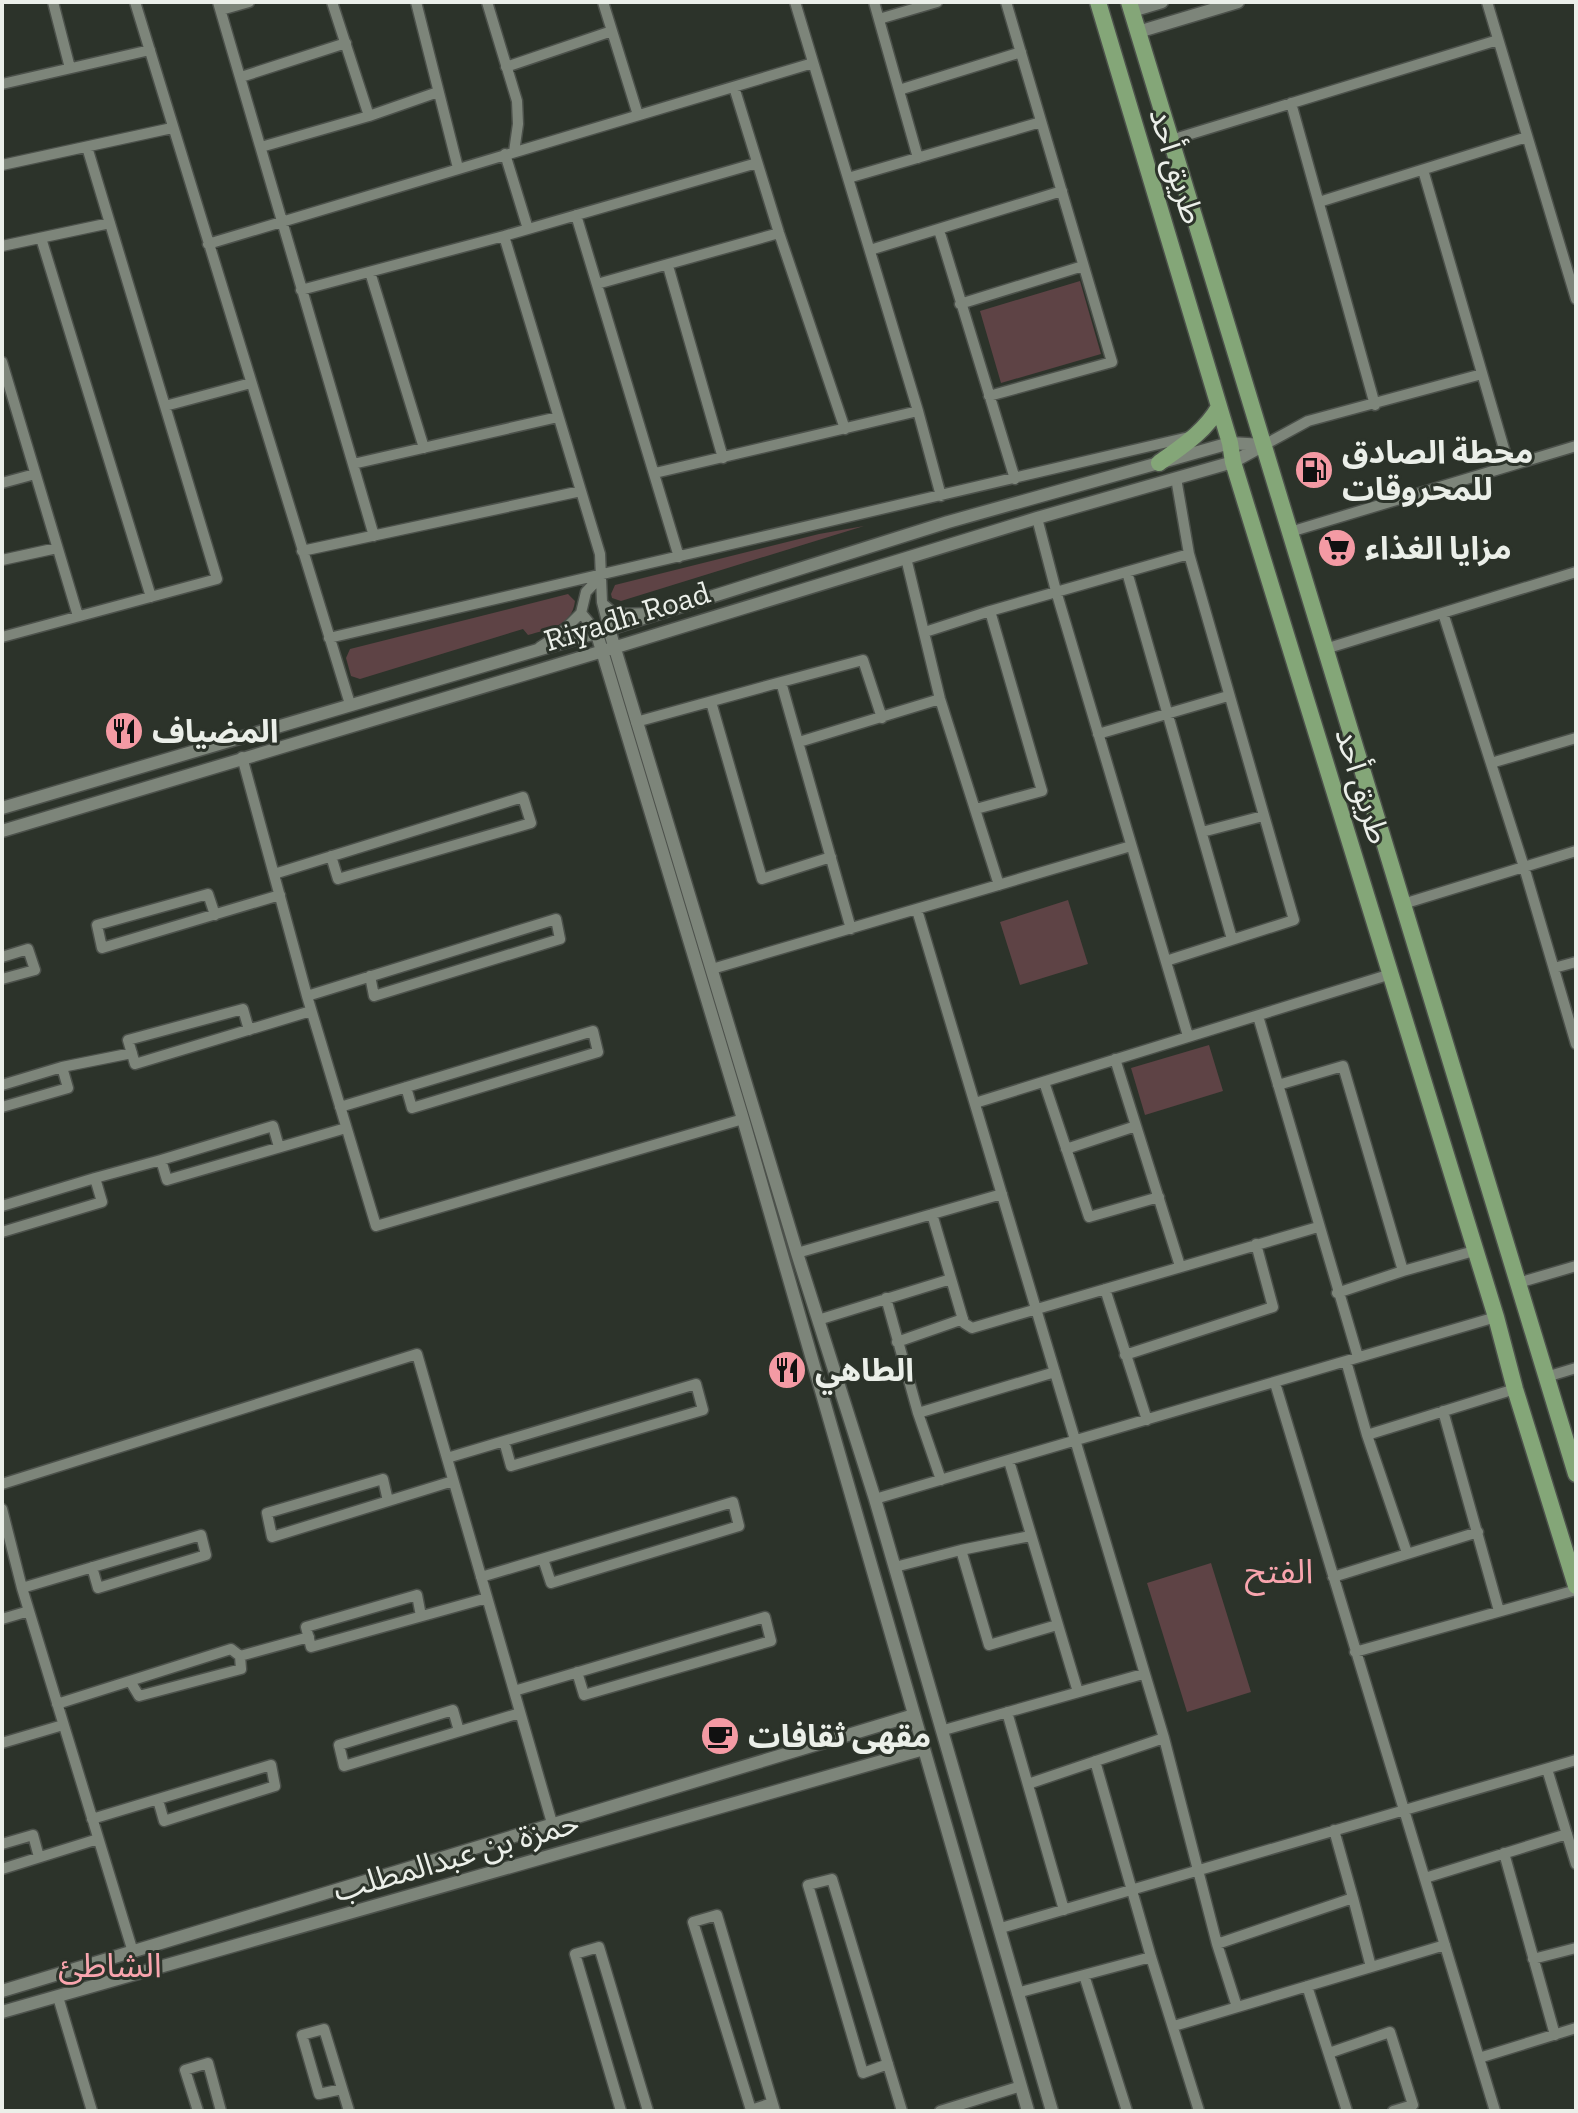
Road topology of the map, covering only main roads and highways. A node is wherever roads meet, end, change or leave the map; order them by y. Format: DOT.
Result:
graph roads {
  1 [pos="1098,2"];
  2 [pos="1130,7"];
  3 [pos="1219,407"];
  4 [pos="1159,463"];
  5 [pos="1576,1474"];
  6 [pos="1576,1588"];
  1 -- 3 [label="main road, طريق أحد"];
  2 -- 5 [label="main road, طريق أحد"];
  3 -- 4 [label="main road"];
  3 -- 6 [label="main road, طريق أحد"];
}
